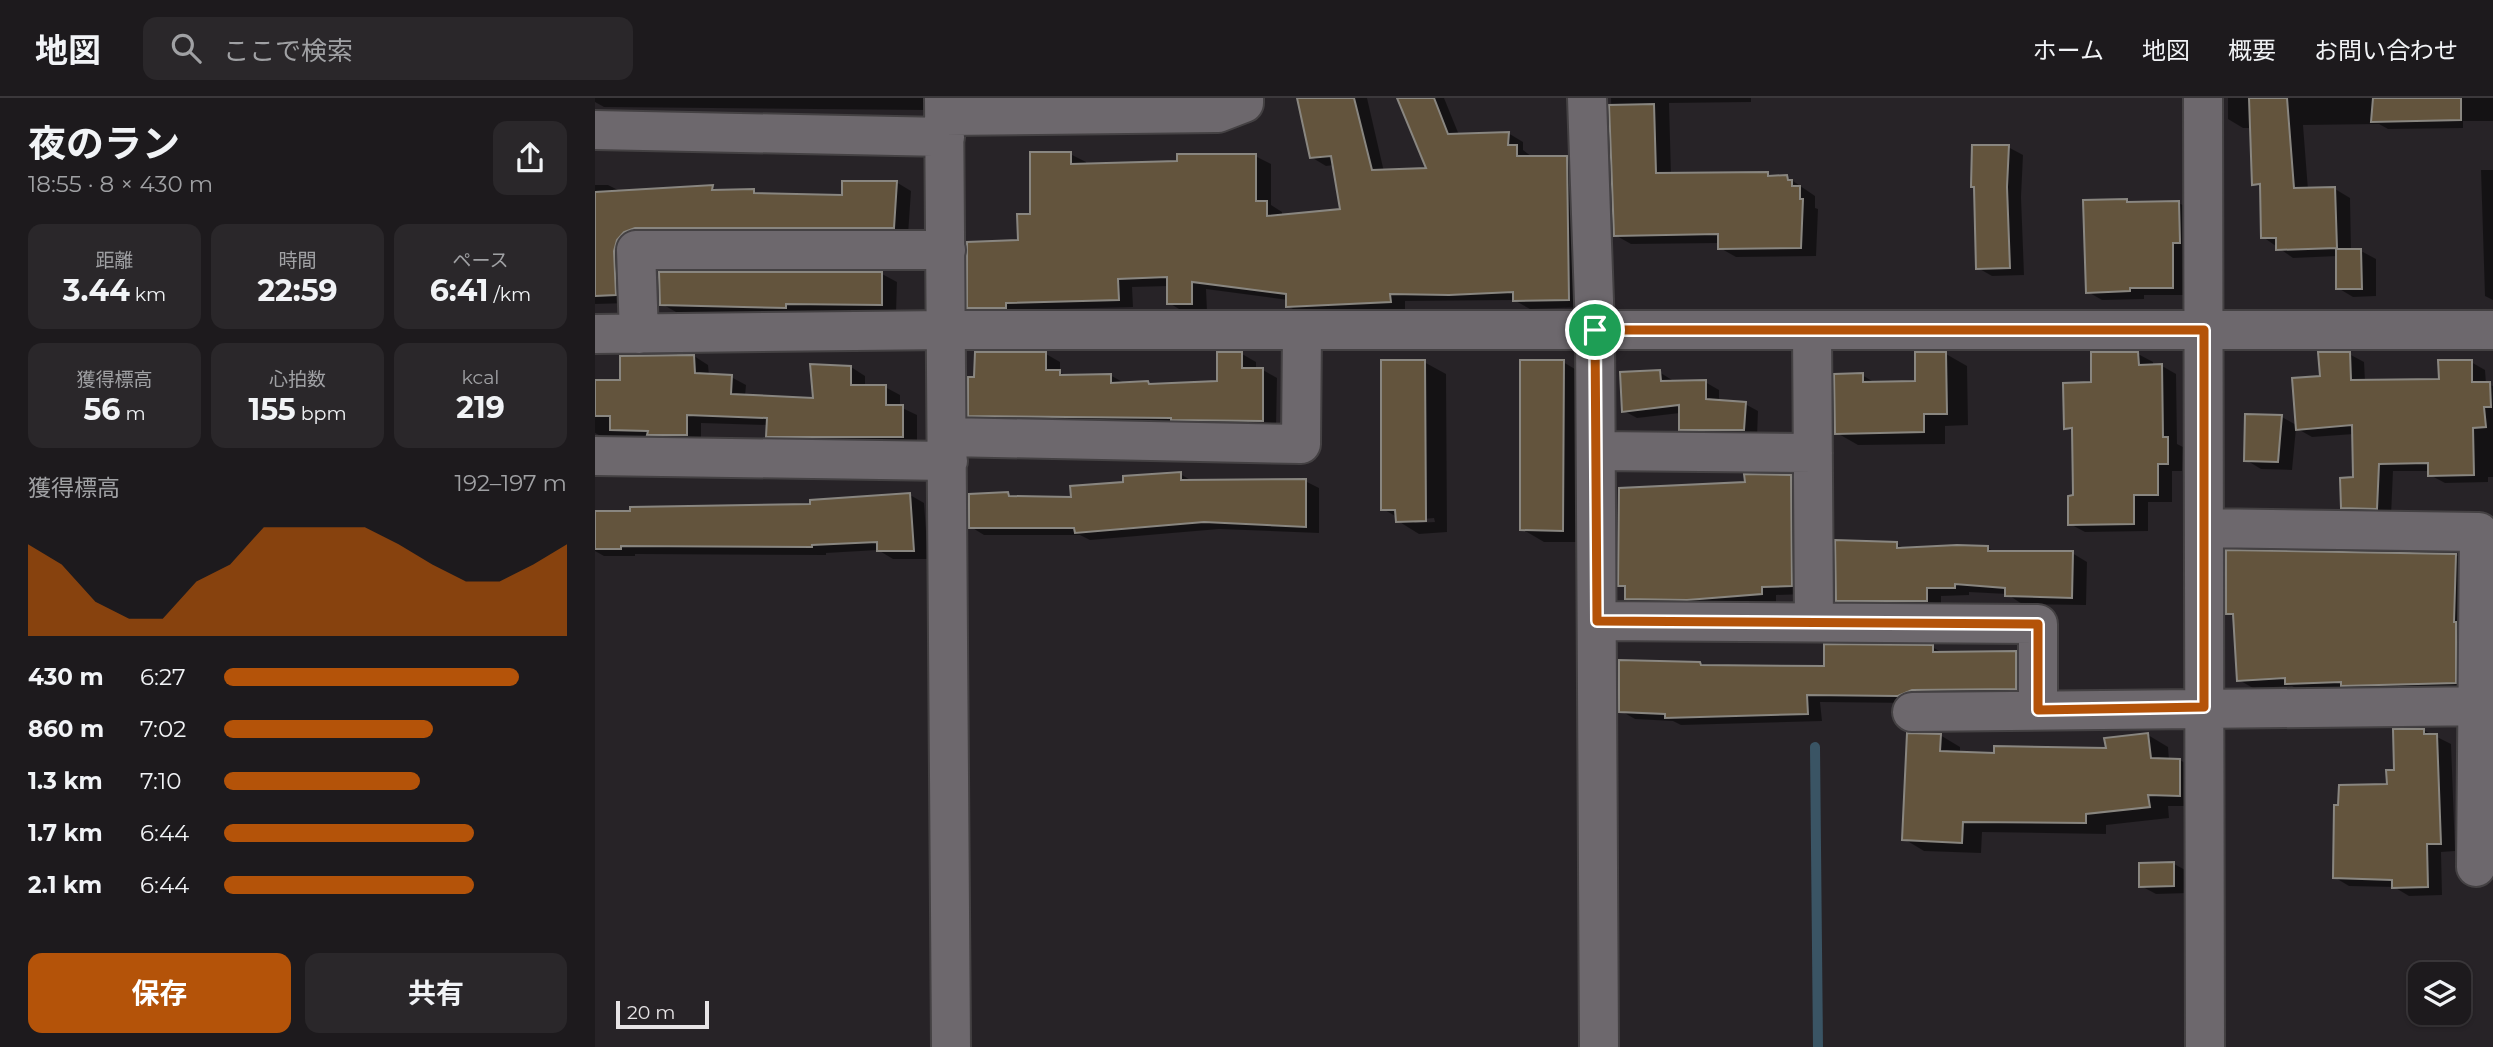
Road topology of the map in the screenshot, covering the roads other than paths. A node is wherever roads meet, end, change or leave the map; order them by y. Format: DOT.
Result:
graph roads {
  1 [pos="1244,98"];
  2 [pos="1587,98"];
  3 [pos="2203,98"];
  4 [pos="945,117"];
  5 [pos="595,130"];
  6 [pos="946,250"];
  7 [pos="947,330"];
  8 [pos="1302,330"];
  9 [pos="1595,330"];
  10 [pos="1812,330"];
  11 [pos="2204,330"];
  12 [pos="2493,330"];
  13 [pos="595,334"];
  14 [pos="639,334"];
  15 [pos="948,449"];
  16 [pos="1596,451"];
  17 [pos="1813,453"];
  18 [pos="595,456"];
  19 [pos="2204,528"];
  20 [pos="1597,621"];
  21 [pos="1814,622"];
  22 [pos="2485,706"];
  23 [pos="2204,707"];
  24 [pos="2038,710"];
  25 [pos="1912,712"];
  26 [pos="2476,867"];
  27 [pos="951,1047"];
  28 [pos="1599,1047"];
  29 [pos="2205,1047"];
  1 -- 4 [label="street"];
  2 -- 9 [label="street"];
  3 -- 11 [label="street"];
  4 -- 5 [label="street"];
  4 -- 6 [label="street"];
  6 -- 7 [label="street"];
  6 -- 14 [label="street"];
  7 -- 8 [label="street"];
  7 -- 14 [label="street"];
  7 -- 15 [label="street"];
  8 -- 9 [label="street"];
  8 -- 15 [label="street"];
  9 -- 10 [label="street"];
  9 -- 16 [label="street"];
  10 -- 11 [label="street"];
  10 -- 17 [label="street"];
  11 -- 12 [label="street"];
  11 -- 19 [label="street"];
  13 -- 14 [label="street"];
  15 -- 18 [label="street"];
  15 -- 27 [label="street"];
  16 -- 17 [label="street"];
  16 -- 20 [label="street"];
  17 -- 21 [label="street"];
  19 -- 22 [label="street"];
  19 -- 23 [label="street"];
  20 -- 21 [label="street"];
  20 -- 28 [label="street"];
  21 -- 24 [label="street"];
  22 -- 23 [label="street"];
  22 -- 26 [label="street"];
  23 -- 24 [label="street"];
  23 -- 29 [label="street"];
  24 -- 25 [label="street"];
}
